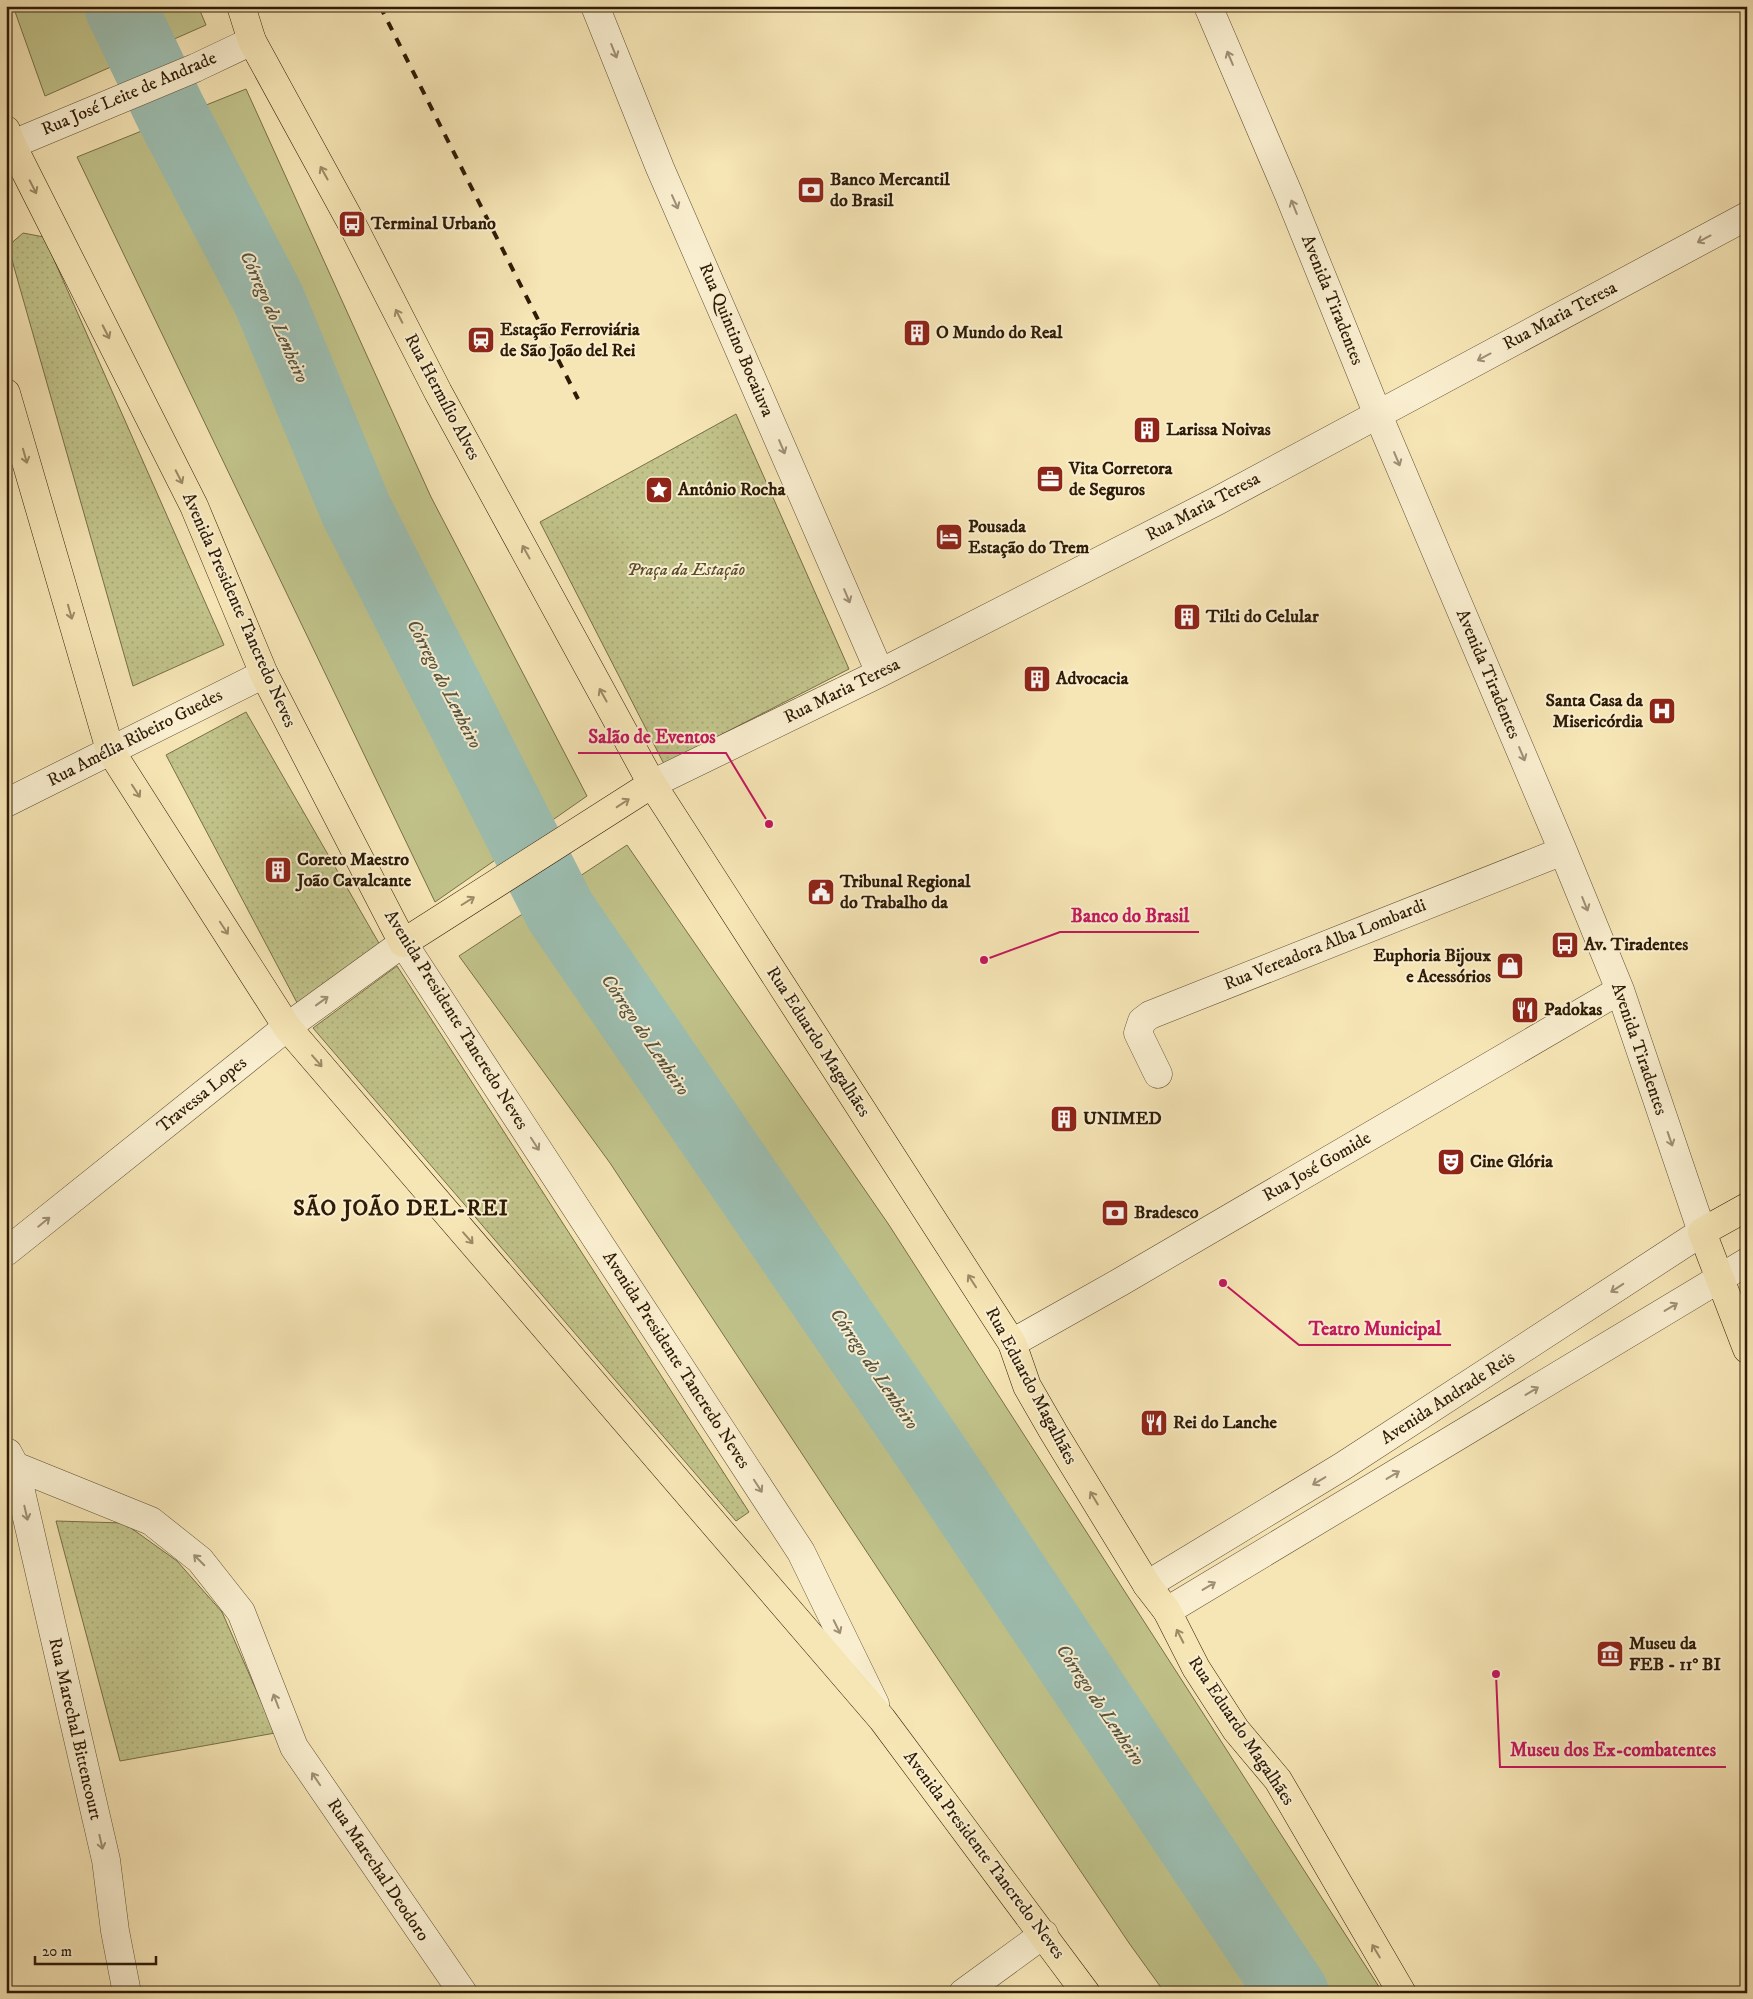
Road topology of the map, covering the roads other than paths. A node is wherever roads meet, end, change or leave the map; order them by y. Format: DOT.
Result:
graph roads {
  1 [pos="241,6"];
  2 [pos="595,6"];
  3 [pos="1208,6"];
  4 [pos="252,41"];
  5 [pos="11,142"];
  6 [pos="1747,216"];
  7 [pos="6,393"];
  8 [pos="1378,415"];
  9 [pos="880,673"];
  10 [pos="264,674"];
  11 [pos="110,750"];
  12 [pos="652,784"];
  13 [pos="6,803"];
  14 [pos="1563,851"];
  15 [pos="403,942"];
  16 [pos="1620,990"];
  17 [pos="287,1027"];
  18 [pos="1158,1074"];
  19 [pos="1747,1207"];
  20 [pos="1702,1232"];
  21 [pos="6,1252"];
  22 [pos="1747,1262"];
  23 [pos="1721,1278"];
  24 [pos="1012,1343"];
  25 [pos="1747,1350"];
  26 [pos="10,1458"];
  27 [pos="1343,1466"];
  28 [pos="1362,1495"];
  29 [pos="1147,1585"];
  30 [pos="1167,1611"];
  31 [pos="882,1719"];
  32 [pos="1044,1934"];
  33 [pos="127,1993"];
  34 [pos="463,1993"];
  35 [pos="963,1993"];
  36 [pos="1086,1993"];
  37 [pos="1402,1993"];
  1 -- 4 [label="main road, Rua Hermílio Alves"];
  2 -- 9 [label="street, Rua Quintino Bocaiuva, one-way"];
  8 -- 3 [label="street, Avenida Tiradentes, one-way"];
  4 -- 5 [label="street, Rua José Leite de Andrade"];
  12 -- 4 [label="main road, Rua Hermílio Alves, one-way"];
  5 -- 10 [label="main road, Avenida Presidente Tancredo Neves, one-way"];
  6 -- 8 [label="street, Rua Maria Teresa, one-way"];
  7 -- 11 [label="main road, Avenida Presidente Tancredo Neves, one-way"];
  8 -- 9 [label="street, Rua Maria Teresa"];
  8 -- 14 [label="street, Avenida Tiradentes, one-way"];
  9 -- 12 [label="street, Rua Maria Teresa"];
  10 -- 11 [label="street, Rua Amélia Ribeiro Guedes"];
  10 -- 15 [label="main road, Avenida Presidente Tancredo Neves"];
  11 -- 13 [label="street, Rua Amélia Ribeiro Guedes"];
  11 -- 17 [label="main road, Avenida Presidente Tancredo Neves, one-way"];
  15 -- 12 [label="main road, one-way"];
  24 -- 12 [label="main road, Rua Eduardo Magalhães, one-way"];
  14 -- 16 [label="street, Avenida Tiradentes, one-way"];
  14 -- 18 [label="street, Rua Vereadora Alba Lombardi"];
  17 -- 15 [label="street, Travessa Lopes, one-way"];
  15 -- 31 [label="street, Avenida Presidente Tancredo Neves, one-way"];
  16 -- 20 [label="street, Avenida Tiradentes, one-way"];
  16 -- 24 [label="street, Rua José Gomide"];
  21 -- 17 [label="street, Travessa Lopes, one-way"];
  17 -- 31 [label="main road, Avenida Presidente Tancredo Neves, one-way"];
  19 -- 20 [label="main road, Avenida Andrade Reis"];
  20 -- 23 [label="main road, Avenida Tiradentes"];
  20 -- 27 [label="street, Avenida Andrade Reis, one-way"];
  22 -- 23 [label="street, Avenida Andrade Reis"];
  23 -- 25 [label="main road, Avenida Tiradentes"];
  28 -- 23 [label="street, Avenida Andrade Reis, one-way"];
  29 -- 24 [label="main road, Rua Eduardo Magalhães, one-way"];
  26 -- 33 [label="street, Rua Marechal Bittencourt, one-way"];
  34 -- 26 [label="street, Rua Marechal Deodoro, one-way"];
  27 -- 28 [label="street"];
  27 -- 29 [label="street, Avenida Andrade Reis, one-way"];
  30 -- 28 [label="street, Avenida Andrade Reis, one-way"];
  29 -- 30 [label="main road, Rua Eduardo Magalhães"];
  37 -- 30 [label="main road, Rua Eduardo Magalhães, one-way"];
  31 -- 32 [label="main road, Avenida Presidente Tancredo Neves"];
  32 -- 35 [label="street"];
  32 -- 36 [label="main road, Avenida Presidente Tancredo Neves"];
}
